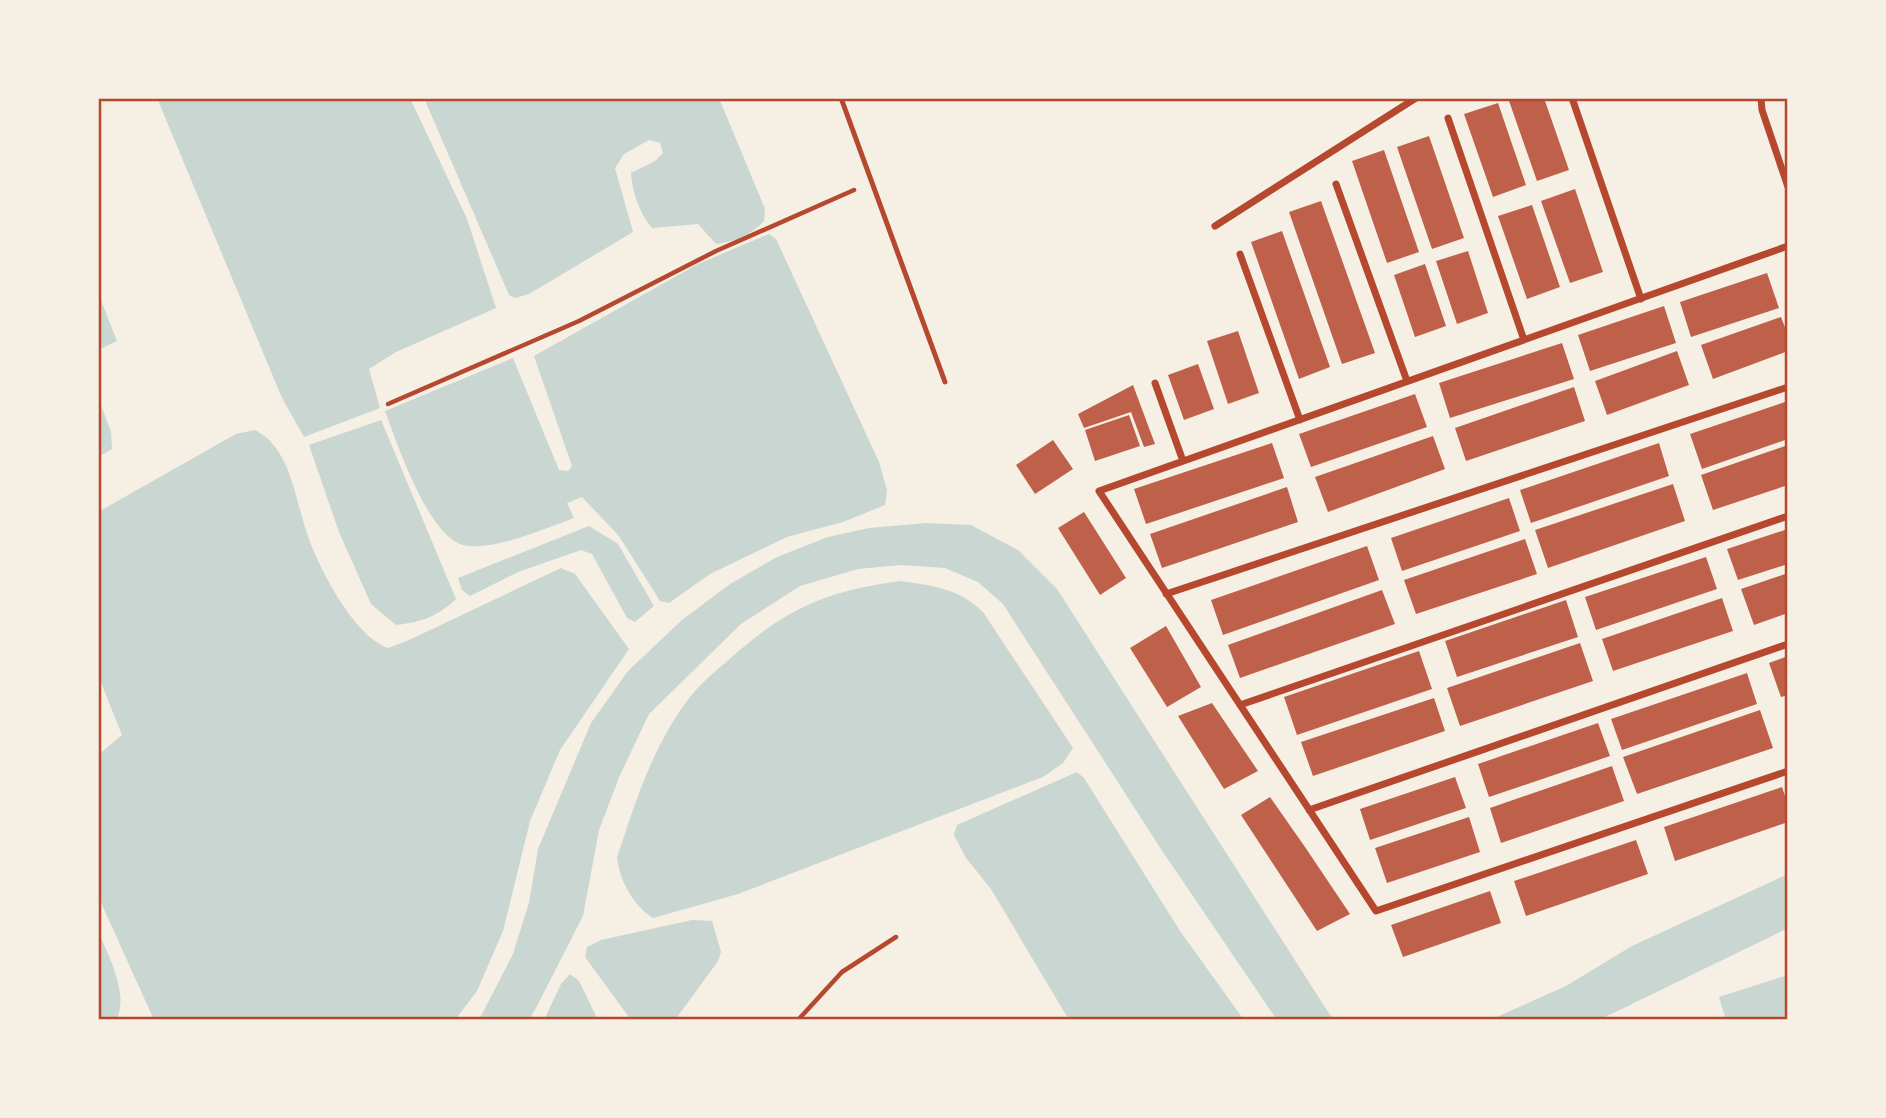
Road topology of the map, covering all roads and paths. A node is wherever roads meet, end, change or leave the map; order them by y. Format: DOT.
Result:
graph roads {
  1 [pos="841,98"];
  2 [pos="1416,98"];
  3 [pos="1572,98"];
  4 [pos="1761,98"];
  5 [pos="1448,118"];
  6 [pos="872,182"];
  7 [pos="1336,184"];
  8 [pos="1788,187"];
  9 [pos="1215,226"];
  10 [pos="1788,246"];
  11 [pos="1240,254"];
  12 [pos="1641,299"];
  13 [pos="1524,340"];
  14 [pos="945,382"];
  15 [pos="1407,382"];
  16 [pos="1155,383"];
  17 [pos="1788,387"];
  18 [pos="388,404"];
  19 [pos="1300,420"];
  20 [pos="1183,461"];
  21 [pos="1788,516"];
  22 [pos="1166,594"];
  23 [pos="1788,644"];
  24 [pos="1240,705"];
  25 [pos="1788,771"];
  26 [pos="1309,810"];
  27 [pos="896,937"];
  28 [pos="798,1020"];
  1 -- 6 [label="lane"];
  2 -- 9 [label="street"];
  3 -- 12 [label="street"];
  4 -- 8 [label="street"];
  5 -- 13 [label="street"];
  6 -- 14 [label="lane"];
  6 -- 18 [label="path"];
  7 -- 15 [label="street"];
  10 -- 12 [label="street"];
  11 -- 19 [label="street"];
  12 -- 13 [label="street"];
  13 -- 15 [label="street"];
  15 -- 19 [label="street"];
  16 -- 20 [label="street"];
  17 -- 22 [label="street"];
  19 -- 20 [label="street"];
  20 -- 22 [label="street"];
  21 -- 24 [label="street"];
  22 -- 24 [label="street"];
  23 -- 26 [label="street"];
  24 -- 26 [label="street"];
  25 -- 26 [label="street"];
  27 -- 28 [label="path"];
}
